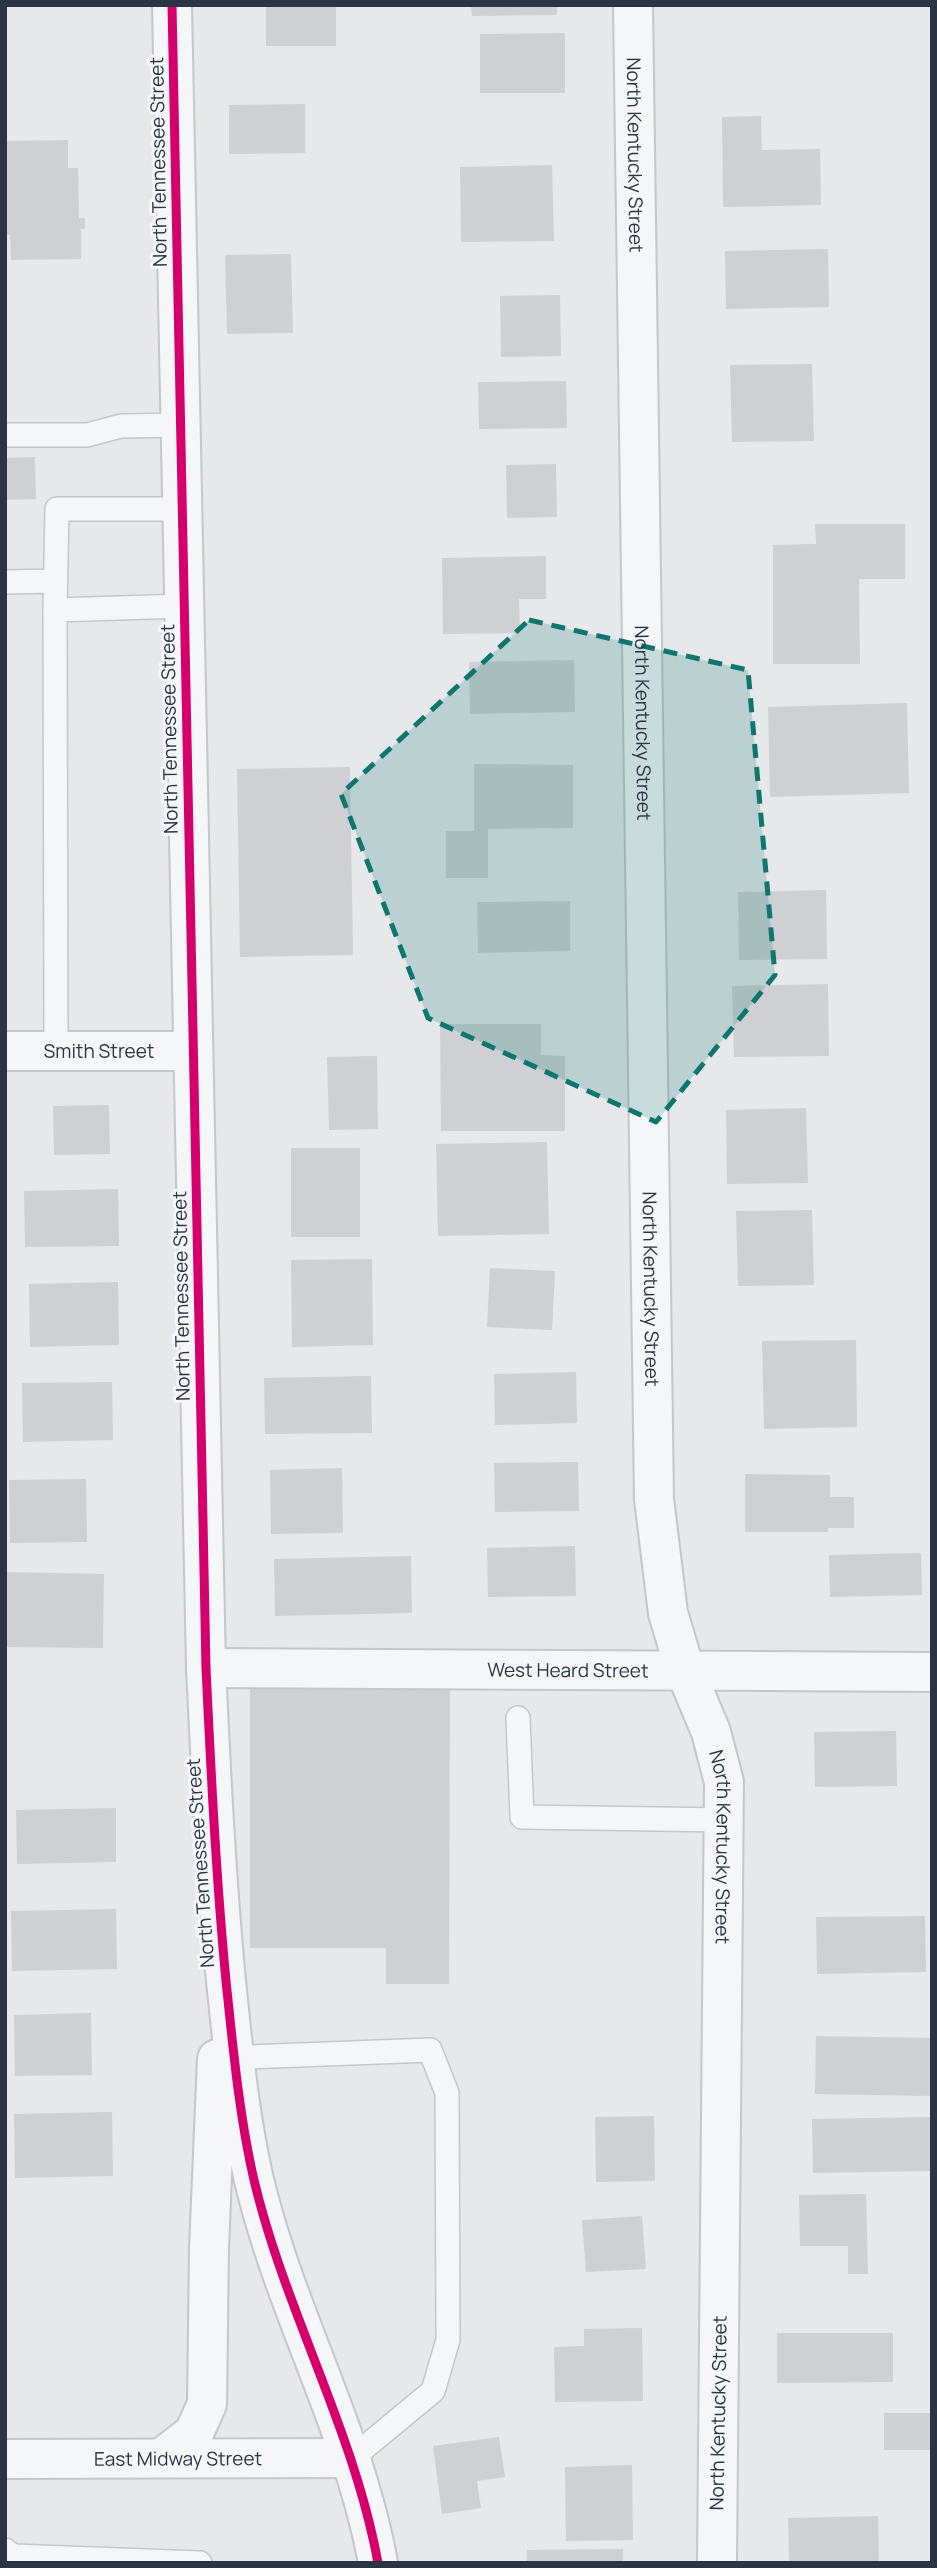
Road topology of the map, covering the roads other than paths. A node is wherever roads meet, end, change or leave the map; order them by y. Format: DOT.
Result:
graph roads {
  1 [pos="172,5"];
  2 [pos="633,5"];
  3 [pos="181,425"];
  4 [pos="5,435"];
  5 [pos="182,509"];
  6 [pos="55,581"];
  7 [pos="5,582"];
  8 [pos="184,606"];
  9 [pos="55,610"];
  10 [pos="5,1051"];
  11 [pos="56,1051"];
  12 [pos="193,1051"];
  13 [pos="206,1668"];
  14 [pos="685,1670"];
  15 [pos="932,1672"];
  16 [pos="518,1718"];
  17 [pos="724,1820"];
  18 [pos="225,2058"];
  19 [pos="163,2457"];
  20 [pos="352,2458"];
  21 [pos="5,2459"];
  22 [pos="5,2550"];
  23 [pos="200,2563"];
  24 [pos="378,2563"];
  25 [pos="717,2563"];
  1 -- 3 [label="street, North Tennessee Street"];
  2 -- 14 [label="street, North Kentucky Street"];
  3 -- 4 [label="lane"];
  3 -- 5 [label="street, North Tennessee Street"];
  5 -- 6 [label="lane"];
  5 -- 8 [label="street, North Tennessee Street"];
  6 -- 7 [label="lane"];
  6 -- 9 [label="lane"];
  8 -- 9 [label="lane"];
  8 -- 12 [label="street, North Tennessee Street"];
  9 -- 11 [label="lane"];
  10 -- 11 [label="street, Smith Street"];
  11 -- 12 [label="street, Smith Street"];
  12 -- 13 [label="street, North Tennessee Street"];
  13 -- 14 [label="street, West Heard Street"];
  13 -- 18 [label="street, North Tennessee Street"];
  14 -- 15 [label="street, West Heard Street"];
  14 -- 17 [label="street, North Kentucky Street"];
  16 -- 17 [label="lane"];
  17 -- 25 [label="street, North Kentucky Street"];
  18 -- 19 [label="street"];
  18 -- 20 [label="street"];
  18 -- 20 [label="lane"];
  19 -- 20 [label="street, East Midway Street"];
  19 -- 21 [label="street, East Midway Street"];
  20 -- 24 [label="street"];
  22 -- 23 [label="lane"];
}
